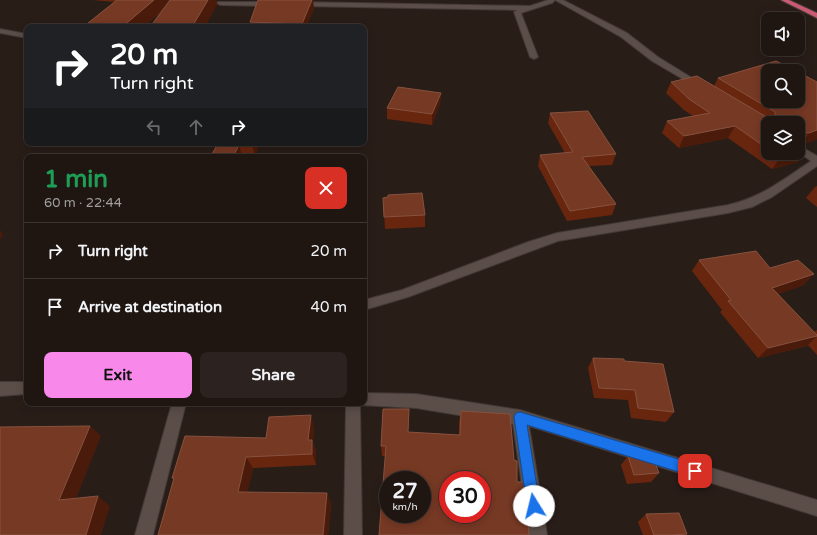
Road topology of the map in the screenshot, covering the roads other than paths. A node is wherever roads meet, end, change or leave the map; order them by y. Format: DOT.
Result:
graph roads {
  1 [pos="552,0"];
  2 [pos="558,0"];
  3 [pos="784,0"];
  4 [pos="220,3"];
  5 [pos="280,4"];
  6 [pos="288,4"];
  7 [pos="530,8"];
  8 [pos="817,16"];
  9 [pos="0,31"];
  10 [pos="24,35"];
  11 [pos="534,57"];
  12 [pos="706,89"];
  13 [pos="805,152"];
  14 [pos="817,160"];
  15 [pos="367,304"];
  16 [pos="24,388"];
  17 [pos="0,389"];
  18 [pos="367,400"];
  19 [pos="178,406"];
  20 [pos="353,406"];
  21 [pos="520,417"];
  22 [pos="817,508"];
  23 [pos="144,535"];
  24 [pos="353,535"];
  25 [pos="538,535"];
  1 -- 7 [label="street"];
  2 -- 12 [label="street"];
  3 -- 8 [label="highway"];
  4 -- 5 [label="street"];
  6 -- 7 [label="street"];
  7 -- 11 [label="street"];
  9 -- 10 [label="lane"];
  13 -- 14 [label="street"];
  14 -- 15 [label="street"];
  16 -- 17 [label="street"];
  18 -- 21 [label="street"];
  19 -- 23 [label="street"];
  20 -- 24 [label="street"];
  21 -- 22 [label="street"];
  21 -- 25 [label="street"];
}
